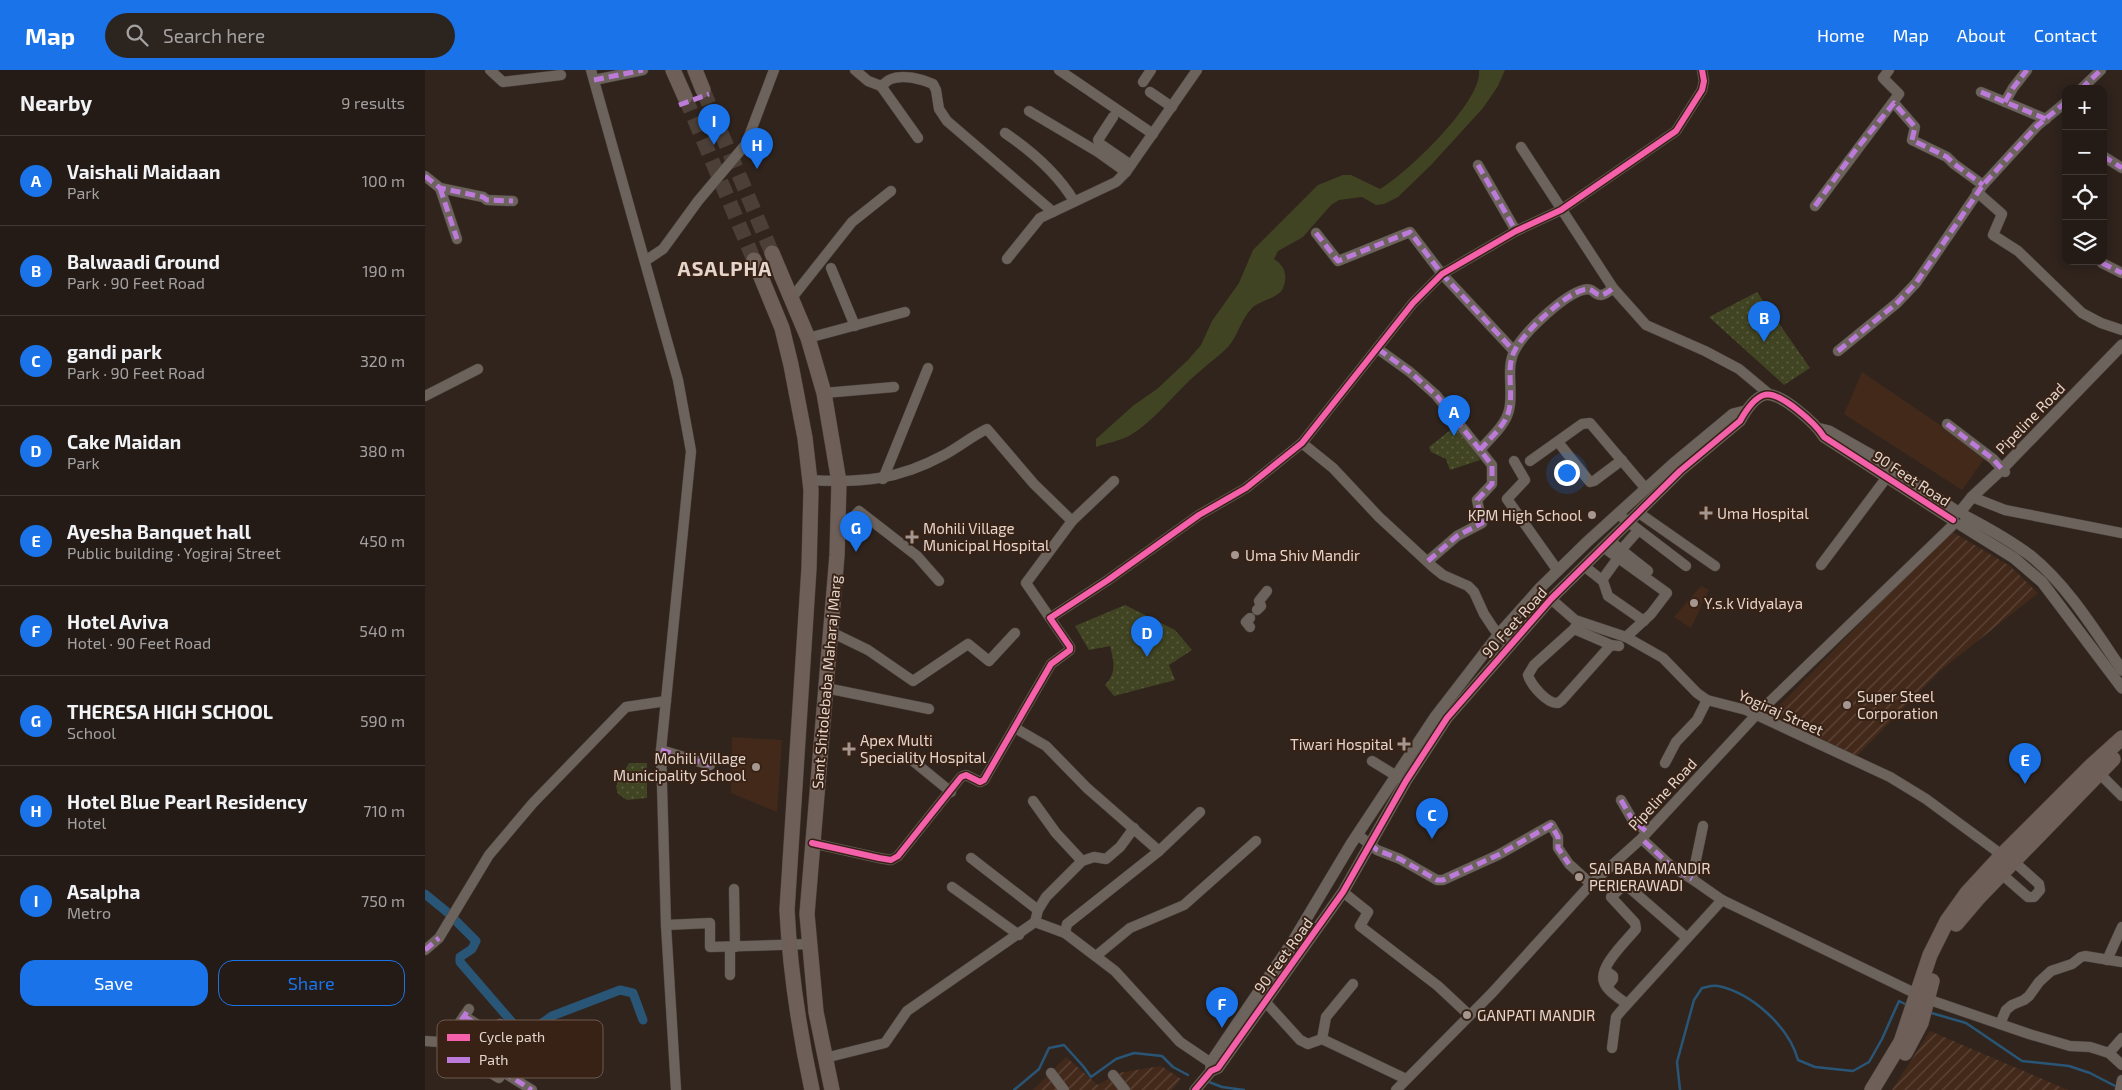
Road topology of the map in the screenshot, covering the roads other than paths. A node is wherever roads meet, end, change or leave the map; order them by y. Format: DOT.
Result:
graph roads {
  1 [pos="490,70"];
  2 [pos="643,70"];
  3 [pos="673,70"];
  4 [pos="695,70"];
  5 [pos="773,70"];
  6 [pos="855,70"];
  7 [pos="1059,70"];
  8 [pos="1151,70"];
  9 [pos="1197,70"];
  10 [pos="1702,70"];
  11 [pos="1889,70"];
  12 [pos="2027,70"];
  13 [pos="2099,71"];
  14 [pos="561,75"];
  15 [pos="592,75"];
  16 [pos="1143,82"];
  17 [pos="2085,85"];
  18 [pos="881,86"];
  19 [pos="703,90"];
  20 [pos="1150,92"];
  21 [pos="1981,92"];
  22 [pos="685,97"];
  23 [pos="2005,102"];
  24 [pos="1894,103"];
  25 [pos="2062,105"];
  26 [pos="1172,107"];
  27 [pos="1029,111"];
  28 [pos="1113,117"];
  29 [pos="2046,118"];
  30 [pos="1005,133"];
  31 [pos="1153,134"];
  32 [pos="917,138"];
  33 [pos="1521,148"];
  34 [pos="2107,159"];
  35 [pos="1478,165"];
  36 [pos="2122,168"];
  37 [pos="1129,169"];
  38 [pos="425,176"];
  39 [pos="440,188"];
  40 [pos="1980,189"];
  41 [pos="891,191"];
  42 [pos="513,201"];
  43 [pos="1074,201"];
  44 [pos="1815,206"];
  45 [pos="1561,210"];
  46 [pos="1053,212"];
  47 [pos="1516,231"];
  48 [pos="1316,233"];
  49 [pos="457,239"];
  50 [pos="772,253"];
  51 [pos="1007,259"];
  52 [pos="754,260"];
  53 [pos="645,261"];
  54 [pos="2106,265"];
  55 [pos="831,268"];
  56 [pos="2122,273"];
  57 [pos="1442,274"];
  58 [pos="1613,288"];
  59 [pos="791,299"];
  60 [pos="905,312"];
  61 [pos="855,326"];
  62 [pos="2122,330"];
  63 [pos="808,338"];
  64 [pos="2122,345"];
  65 [pos="1379,349"];
  66 [pos="1514,350"];
  67 [pos="1838,351"];
  68 [pos="2122,353"];
  69 [pos="929,368"];
  70 [pos="478,369"];
  71 [pos="894,387"];
  72 [pos="824,393"];
  73 [pos="1769,394"];
  74 [pos="425,396"];
  75 [pos="1947,424"];
  76 [pos="1819,428"];
  77 [pos="2045,428"];
  78 [pos="1558,442"];
  79 [pos="1302,443"];
  80 [pos="1479,450"];
  81 [pos="1622,460"];
  82 [pos="1514,461"];
  83 [pos="1530,461"];
  84 [pos="1677,467"];
  85 [pos="2003,471"];
  86 [pos="1887,476"];
  87 [pos="883,478"];
  88 [pos="810,480"];
  89 [pos="1114,481"];
  90 [pos="839,482"];
  91 [pos="1646,489"];
  92 [pos="1975,498"];
  93 [pos="1639,513"];
  94 [pos="1617,514"];
  95 [pos="1960,517"];
  96 [pos="1072,521"];
  97 [pos="838,523"];
  98 [pos="1628,524"];
  99 [pos="1636,533"];
  100 [pos="2122,533"];
  101 [pos="1587,542"];
  102 [pos="1603,547"];
  103 [pos="1619,554"];
  104 [pos="1428,561"];
  105 [pos="1821,565"];
  106 [pos="1584,566"];
  107 [pos="1686,566"];
  108 [pos="1715,566"];
  109 [pos="1555,573"];
  110 [pos="1602,580"];
  111 [pos="939,581"];
  112 [pos="1565,585"];
  113 [pos="1669,587"];
  114 [pos="1267,591"];
  115 [pos="1551,599"];
  116 [pos="1257,610"];
  117 [pos="1050,618"];
  118 [pos="1644,621"];
  119 [pos="1577,625"];
  120 [pos="831,632"];
  121 [pos="1015,633"];
  122 [pos="1499,634"];
  123 [pos="1626,637"];
  124 [pos="1510,645"];
  125 [pos="2122,670"];
  126 [pos="826,688"];
  127 [pos="2122,688"];
  128 [pos="1707,700"];
  129 [pos="666,701"];
  130 [pos="800,707"];
  131 [pos="824,709"];
  132 [pos="929,709"];
  133 [pos="1756,715"];
  134 [pos="1015,728"];
  135 [pos="2122,738"];
  136 [pos="661,750"];
  137 [pos="2122,750"];
  138 [pos="907,756"];
  139 [pos="1372,761"];
  140 [pos="1665,764"];
  141 [pos="710,765"];
  142 [pos="2095,770"];
  143 [pos="1401,778"];
  144 [pos="951,792"];
  145 [pos="2122,796"];
  146 [pos="1621,800"];
  147 [pos="1033,801"];
  148 [pos="1200,812"];
  149 [pos="1703,826"];
  150 [pos="1134,828"];
  151 [pos="1358,834"];
  152 [pos="1646,837"];
  153 [pos="1256,841"];
  154 [pos="812,843"];
  155 [pos="1370,844"];
  156 [pos="1159,852"];
  157 [pos="971,858"];
  158 [pos="1082,861"];
  159 [pos="2003,862"];
  160 [pos="1692,878"];
  161 [pos="1591,884"];
  162 [pos="952,887"];
  163 [pos="734,889"];
  164 [pos="1343,892"];
  165 [pos="1722,900"];
  166 [pos="1038,910"];
  167 [pos="1035,922"];
  168 [pos="666,925"];
  169 [pos="2122,927"];
  170 [pos="1065,933"];
  171 [pos="1019,935"];
  172 [pos="1687,938"];
  173 [pos="810,944"];
  174 [pos="789,945"];
  175 [pos="733,947"];
  176 [pos="425,950"];
  177 [pos="1096,956"];
  178 [pos="2107,960"];
  179 [pos="2122,962"];
  180 [pos="730,974"];
  181 [pos="1353,984"];
  182 [pos="1261,997"];
  183 [pos="1921,999"];
  184 [pos="1627,1004"];
  185 [pos="1469,1015"];
  186 [pos="1916,1019"];
  187 [pos="461,1020"];
  188 [pos="475,1020"];
  189 [pos="2000,1024"];
  190 [pos="2122,1038"];
  191 [pos="1322,1039"];
  192 [pos="1612,1048"];
  193 [pos="2109,1054"];
  194 [pos="825,1058"];
  195 [pos="2122,1065"];
  196 [pos="1213,1067"];
  197 [pos="1051,1074"];
  198 [pos="1113,1074"];
  199 [pos="517,1078"];
  200 [pos="1406,1079"];
  201 [pos="2122,1080"];
  202 [pos="532,1090"];
  203 [pos="676,1090"];
  204 [pos="811,1090"];
  205 [pos="832,1090"];
  206 [pos="1064,1090"];
  207 [pos="1125,1090"];
  208 [pos="1195,1090"];
  209 [pos="1395,1090"];
  210 [pos="1872,1090"];
  211 [pos="1881,1090"];
  212 [pos="2120,1090"];
  1 -- 14 [label="street"];
  2 -- 15 [label="street"];
  3 -- 22 [label="main road"];
  4 -- 19 [label="main road"];
  5 -- 53 [label="street"];
  6 -- 18 [label="street"];
  7 -- 31 [label="street"];
  8 -- 16 [label="street"];
  9 -- 26 [label="street"];
  10 -- 45 [label="street"];
  11 -- 24 [label="street"];
  12 -- 23 [label="street"];
  13 -- 17 [label="street"];
  15 -- 53 [label="street"];
  18 -- 32 [label="street"];
  18 -- 46 [label="street"];
  20 -- 26 [label="street"];
  21 -- 23 [label="street"];
  23 -- 29 [label="street"];
  24 -- 40 [label="street"];
  24 -- 44 [label="street"];
  25 -- 29 [label="street"];
  26 -- 31 [label="street"];
  27 -- 37 [label="street"];
  28 -- 37 [label="street"];
  29 -- 40 [label="street"];
  30 -- 43 [label="street"];
  31 -- 37 [label="street"];
  33 -- 45 [label="street"];
  34 -- 36 [label="street"];
  35 -- 47 [label="street"];
  37 -- 43 [label="street"];
  38 -- 39 [label="street"];
  39 -- 42 [label="street"];
  39 -- 49 [label="street"];
  40 -- 62 [label="street"];
  40 -- 67 [label="street"];
  41 -- 59 [label="street"];
  43 -- 46 [label="street"];
  45 -- 47 [label="street"];
  45 -- 58 [label="street"];
  46 -- 51 [label="street"];
  47 -- 57 [label="street"];
  48 -- 57 [label="street"];
  50 -- 59 [label="main road, Sant Shitolebaba Maharaj Marg"];
  52 -- 88 [label="main road, Sant Shitolebaba Maharaj Marg"];
  53 -- 129 [label="street"];
  54 -- 56 [label="street"];
  55 -- 61 [label="street"];
  57 -- 65 [label="street"];
  57 -- 66 [label="street"];
  58 -- 66 [label="street"];
  58 -- 73 [label="street"];
  59 -- 63 [label="main road, Sant Shitolebaba Maharaj Marg"];
  60 -- 61 [label="street"];
  61 -- 63 [label="street"];
  63 -- 72 [label="main road, Sant Shitolebaba Maharaj Marg"];
  64 -- 77 [label="street, Pipeline Road"];
  65 -- 79 [label="street"];
  65 -- 80 [label="street"];
  66 -- 80 [label="street"];
  68 -- 77 [label="street"];
  69 -- 87 [label="street"];
  70 -- 74 [label="street"];
  71 -- 72 [label="street"];
  72 -- 90 [label="main road, Sant Shitolebaba Maharaj Marg"];
  73 -- 76 [label="street, 90 Feet Road"];
  73 -- 84 [label="street, 90 Feet Road"];
  75 -- 85 [label="street"];
  76 -- 86 [label="street, 90 Feet Road"];
  76 -- 95 [label="street, 90 Feet Road"];
  77 -- 85 [label="street, Pipeline Road"];
  78 -- 81 [label="street"];
  78 -- 81 [label="street"];
  78 -- 83 [label="street"];
  79 -- 104 [label="street"];
  79 -- 117 [label="street"];
  80 -- 104 [label="street"];
  81 -- 91 [label="street"];
  82 -- 109 [label="street"];
  84 -- 91 [label="street, 90 Feet Road"];
  84 -- 93 [label="street, 90 Feet Road"];
  85 -- 92 [label="street, Pipeline Road"];
  86 -- 95 [label="street, 90 Feet Road"];
  86 -- 105 [label="street"];
  87 -- 90 [label="street"];
  87 -- 96 [label="street"];
  88 -- 90 [label="street"];
  88 -- 130 [label="main road, Sant Shitolebaba Maharaj Marg"];
  89 -- 96 [label="street"];
  90 -- 97 [label="main road, Sant Shitolebaba Maharaj Marg"];
  91 -- 94 [label="street, 90 Feet Road"];
  92 -- 95 [label="street, Pipeline Road"];
  92 -- 100 [label="street"];
  93 -- 98 [label="street, 90 Feet Road"];
  93 -- 108 [label="street"];
  94 -- 98 [label="street"];
  94 -- 101 [label="street, 90 Feet Road"];
  95 -- 125 [label="street, 90 Feet Road"];
  95 -- 127 [label="street, 90 Feet Road"];
  95 -- 133 [label="street, Pipeline Road"];
  96 -- 117 [label="street"];
  97 -- 111 [label="street"];
  97 -- 120 [label="main road, Sant Shitolebaba Maharaj Marg"];
  98 -- 102 [label="street, 90 Feet Road"];
  98 -- 107 [label="street"];
  99 -- 103 [label="street"];
  101 -- 102 [label="street"];
  101 -- 109 [label="street, 90 Feet Road"];
  102 -- 103 [label="street"];
  102 -- 106 [label="street, 90 Feet Road"];
  103 -- 110 [label="street"];
  103 -- 113 [label="street"];
  103 -- 118 [label="street"];
  104 -- 122 [label="street"];
  106 -- 110 [label="street"];
  106 -- 112 [label="street, 90 Feet Road"];
  109 -- 112 [label="street"];
  109 -- 122 [label="street, 90 Feet Road"];
  110 -- 118 [label="street"];
  112 -- 115 [label="street, 90 Feet Road"];
  114 -- 116 [label="street"];
  115 -- 119 [label="street, Yogiraj Street"];
  115 -- 124 [label="street, 90 Feet Road"];
  117 -- 134 [label="street"];
  118 -- 123 [label="street"];
  119 -- 119 [label="street"];
  119 -- 123 [label="street, Yogiraj Street"];
  120 -- 121 [label="street"];
  120 -- 126 [label="main road, Sant Shitolebaba Maharaj Marg"];
  122 -- 124 [label="street"];
  122 -- 143 [label="street, 90 Feet Road"];
  123 -- 128 [label="street, Yogiraj Street"];
  124 -- 143 [label="street, 90 Feet Road"];
  126 -- 131 [label="main road, Sant Shitolebaba Maharaj Marg"];
  126 -- 132 [label="street"];
  128 -- 133 [label="street, Yogiraj Street"];
  128 -- 140 [label="street"];
  129 -- 136 [label="street"];
  129 -- 176 [label="street"];
  130 -- 131 [label="main road"];
  130 -- 174 [label="main road, Sant Shitolebaba Maharaj Marg"];
  131 -- 154 [label="main road, Sant Shitolebaba Maharaj Marg"];
  133 -- 152 [label="street, Pipeline Road"];
  133 -- 159 [label="street, Yogiraj Street"];
  134 -- 144 [label="street"];
  134 -- 150 [label="street"];
  135 -- 142 [label="main road"];
  136 -- 141 [label="street"];
  136 -- 168 [label="street"];
  137 -- 142 [label="main road"];
  138 -- 144 [label="street"];
  139 -- 143 [label="street"];
  142 -- 145 [label="street"];
  142 -- 159 [label="main road"];
  143 -- 151 [label="street, 90 Feet Road"];
  143 -- 155 [label="street, 90 Feet Road"];
  144 -- 154 [label="street"];
  146 -- 152 [label="street"];
  147 -- 158 [label="street"];
  148 -- 156 [label="street"];
  149 -- 160 [label="street"];
  150 -- 156 [label="street"];
  150 -- 158 [label="street"];
  151 -- 155 [label="street"];
  151 -- 182 [label="street, 90 Feet Road"];
  152 -- 160 [label="street"];
  152 -- 161 [label="street, Pipeline Road"];
  153 -- 177 [label="street"];
  154 -- 173 [label="main road, Sant Shitolebaba Maharaj Marg"];
  155 -- 161 [label="street"];
  155 -- 164 [label="street, 90 Feet Road"];
  156 -- 170 [label="street"];
  157 -- 166 [label="street"];
  158 -- 166 [label="street"];
  159 -- 183 [label="main road"];
  160 -- 165 [label="street"];
  161 -- 185 [label="street, Pipeline Road"];
  162 -- 171 [label="street"];
  163 -- 175 [label="street"];
  164 -- 182 [label="street, 90 Feet Road"];
  164 -- 185 [label="street"];
  165 -- 172 [label="street"];
  165 -- 183 [label="street"];
  166 -- 167 [label="street"];
  167 -- 170 [label="street"];
  167 -- 171 [label="street"];
  168 -- 175 [label="street"];
  168 -- 203 [label="street"];
  169 -- 178 [label="street"];
  170 -- 177 [label="street"];
  171 -- 194 [label="street"];
  172 -- 184 [label="street"];
  172 -- 184 [label="street"];
  173 -- 174 [label="street"];
  173 -- 194 [label="main road, Sant Shitolebaba Maharaj Marg"];
  174 -- 175 [label="street"];
  174 -- 204 [label="main road, Sant Shitolebaba Maharaj Marg"];
  175 -- 180 [label="street"];
  177 -- 196 [label="street"];
  178 -- 179 [label="street"];
  178 -- 189 [label="street"];
  181 -- 191 [label="street"];
  182 -- 191 [label="street"];
  182 -- 196 [label="street, 90 Feet Road"];
  183 -- 186 [label="main road"];
  183 -- 189 [label="street"];
  184 -- 192 [label="street"];
  185 -- 200 [label="street, Pipeline Road"];
  186 -- 210 [label="main road"];
  186 -- 211 [label="main road"];
  187 -- 188 [label="street"];
  189 -- 193 [label="street"];
  190 -- 193 [label="street"];
  191 -- 200 [label="street"];
  193 -- 195 [label="street"];
  194 -- 205 [label="main road, Sant Shitolebaba Maharaj Marg"];
  196 -- 208 [label="street, 90 Feet Road"];
  197 -- 206 [label="street"];
  198 -- 207 [label="street"];
  199 -- 202 [label="street"];
  200 -- 209 [label="street, Pipeline Road"];
  201 -- 212 [label="street"];
}
